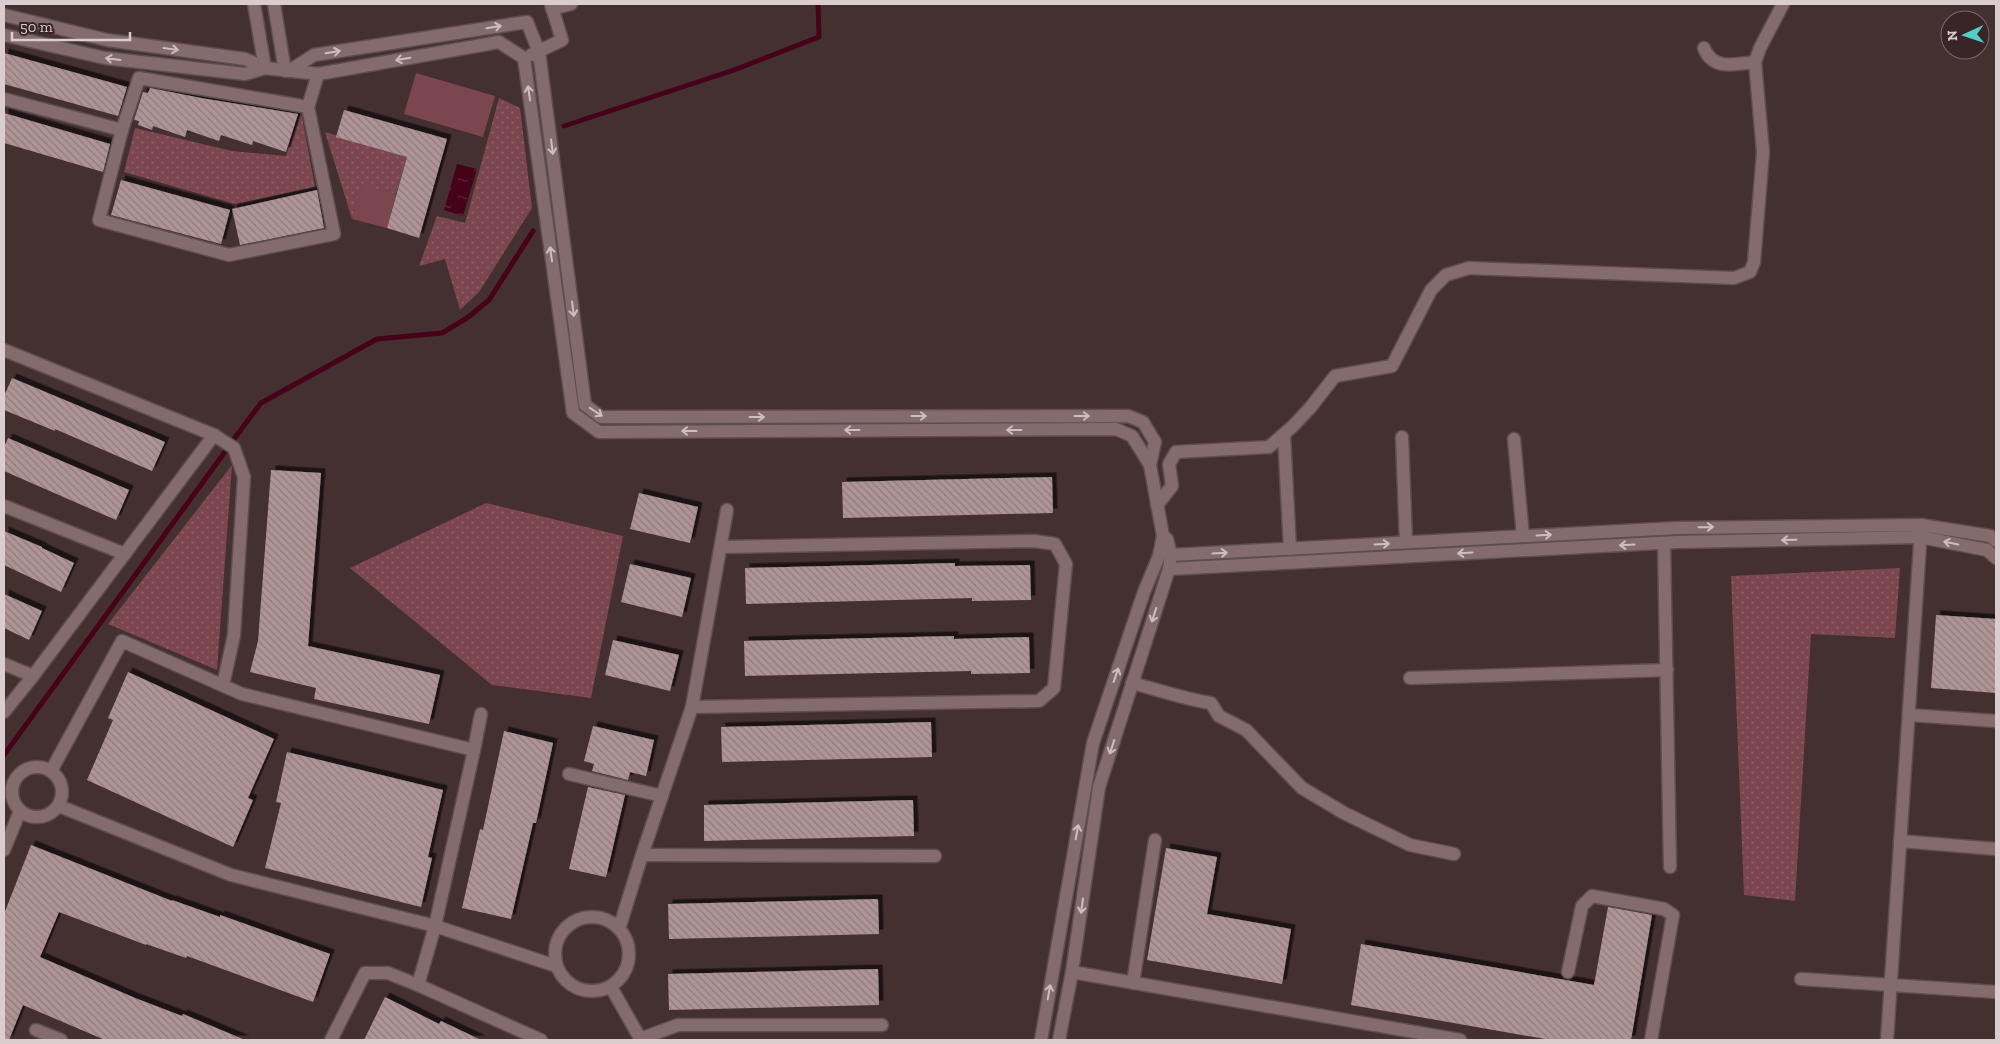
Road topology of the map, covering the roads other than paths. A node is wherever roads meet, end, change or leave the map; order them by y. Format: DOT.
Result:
graph roads {
  1 [pos="254,4"];
  2 [pos="274,4"];
  3 [pos="570,4"];
  4 [pos="1783,4"];
  5 [pos="551,6"];
  6 [pos="4,15"];
  7 [pos="4,35"];
  8 [pos="1704,48"];
  9 [pos="539,52"];
  10 [pos="524,58"];
  11 [pos="1755,62"];
  12 [pos="265,68"];
  13 [pos="287,71"];
  14 [pos="318,74"];
  15 [pos="4,99"];
  16 [pos="308,107"];
  17 [pos="122,130"];
  18 [pos="4,350"];
  19 [pos="214,435"];
  20 [pos="1284,435"];
  21 [pos="1402,437"];
  22 [pos="1514,439"];
  23 [pos="1150,465"];
  24 [pos="1157,505"];
  25 [pos="4,506"];
  26 [pos="727,510"];
  27 [pos="1921,531"];
  28 [pos="1164,536"];
  29 [pos="1523,536"];
  30 [pos="1996,541"];
  31 [pos="1406,542"];
  32 [pos="1664,543"];
  33 [pos="721,547"];
  34 [pos="1290,549"];
  35 [pos="124,554"];
  36 [pos="1171,555"];
  37 [pos="1996,558"];
  38 [pos="1169,569"];
  39 [pos="4,664"];
  40 [pos="1666,670"];
  41 [pos="33,676"];
  42 [pos="1410,678"];
  43 [pos="1132,684"];
  44 [pos="222,685"];
  45 [pos="692,707"];
  46 [pos="4,712"];
  47 [pos="481,714"];
  48 [pos="1909,715"];
  49 [pos="1996,721"];
  50 [pos="474,750"];
  51 [pos="51,770"];
  52 [pos="569,774"];
  53 [pos="8,786"];
  54 [pos="662,796"];
  55 [pos="59,806"];
  56 [pos="20,811"];
  57 [pos="1155,840"];
  58 [pos="1900,841"];
  59 [pos="1996,849"];
  60 [pos="4,850"];
  61 [pos="1454,854"];
  62 [pos="642,855"];
  63 [pos="935,856"];
  64 [pos="1670,868"];
  65 [pos="435,926"];
  66 [pos="620,929"];
  67 [pos="556,966"];
  68 [pos="1072,972"];
  69 [pos="1568,972"];
  70 [pos="1801,979"];
  71 [pos="1133,983"];
  72 [pos="418,985"];
  73 [pos="1891,985"];
  74 [pos="611,987"];
  75 [pos="1996,992"];
  76 [pos="882,1025"];
  77 [pos="36,1030"];
  78 [pos="61,1040"];
  79 [pos="331,1040"];
  80 [pos="540,1040"];
  81 [pos="641,1040"];
  82 [pos="1041,1040"];
  83 [pos="1059,1040"];
  84 [pos="1460,1040"];
  85 [pos="1651,1040"];
  86 [pos="1887,1040"];
  1 -- 12 [label="street"];
  2 -- 13 [label="street"];
  3 -- 5 [label="street"];
  4 -- 11 [label="street"];
  5 -- 9 [label="street"];
  6 -- 12 [label="street, one-way"];
  12 -- 7 [label="street, one-way"];
  8 -- 11 [label="street"];
  9 -- 10 [label="street"];
  13 -- 9 [label="street, one-way"];
  9 -- 23 [label="street, one-way"];
  10 -- 14 [label="street, one-way"];
  23 -- 10 [label="street, one-way"];
  11 -- 20 [label="street"];
  12 -- 13 [label="street"];
  13 -- 14 [label="street"];
  14 -- 16 [label="street"];
  15 -- 17 [label="street"];
  16 -- 17 [label="street"];
  16 -- 17 [label="street"];
  18 -- 19 [label="street"];
  19 -- 35 [label="street"];
  19 -- 44 [label="street"];
  20 -- 24 [label="street"];
  20 -- 34 [label="street"];
  21 -- 31 [label="street"];
  22 -- 29 [label="street"];
  23 -- 24 [label="street"];
  24 -- 28 [label="street"];
  25 -- 35 [label="street"];
  26 -- 33 [label="street"];
  29 -- 27 [label="street, one-way"];
  27 -- 30 [label="street"];
  27 -- 32 [label="street, one-way"];
  37 -- 27 [label="street, one-way"];
  27 -- 48 [label="street"];
  28 -- 36 [label="street"];
  82 -- 28 [label="street, one-way"];
  29 -- 31 [label="street"];
  34 -- 31 [label="street, one-way"];
  32 -- 38 [label="street, one-way"];
  32 -- 40 [label="street"];
  33 -- 45 [label="street"];
  33 -- 45 [label="street"];
  36 -- 34 [label="street, one-way"];
  35 -- 41 [label="street"];
  36 -- 38 [label="street"];
  38 -- 43 [label="street, one-way"];
  39 -- 41 [label="street"];
  40 -- 42 [label="street"];
  40 -- 64 [label="street"];
  41 -- 46 [label="street"];
  43 -- 61 [label="street"];
  43 -- 68 [label="street, one-way"];
  44 -- 50 [label="street"];
  44 -- 51 [label="street"];
  45 -- 54 [label="street"];
  47 -- 50 [label="street"];
  48 -- 49 [label="street"];
  48 -- 58 [label="street"];
  50 -- 65 [label="street"];
  51 -- 53 [label="street"];
  51 -- 55 [label="street"];
  52 -- 54 [label="street"];
  53 -- 56 [label="street"];
  54 -- 62 [label="street"];
  55 -- 56 [label="street"];
  55 -- 65 [label="street"];
  56 -- 60 [label="street"];
  57 -- 71 [label="street"];
  58 -- 59 [label="street"];
  58 -- 73 [label="street"];
  62 -- 63 [label="street"];
  62 -- 66 [label="street"];
  65 -- 67 [label="street"];
  65 -- 72 [label="street"];
  66 -- 67 [label="street"];
  66 -- 74 [label="street"];
  67 -- 74 [label="street"];
  68 -- 71 [label="street"];
  68 -- 83 [label="street"];
  69 -- 85 [label="street"];
  70 -- 73 [label="street"];
  71 -- 84 [label="street"];
  72 -- 79 [label="street"];
  72 -- 80 [label="street"];
  73 -- 75 [label="street"];
  73 -- 86 [label="street"];
  74 -- 81 [label="street"];
  76 -- 81 [label="street"];
  77 -- 78 [label="street"];
}
